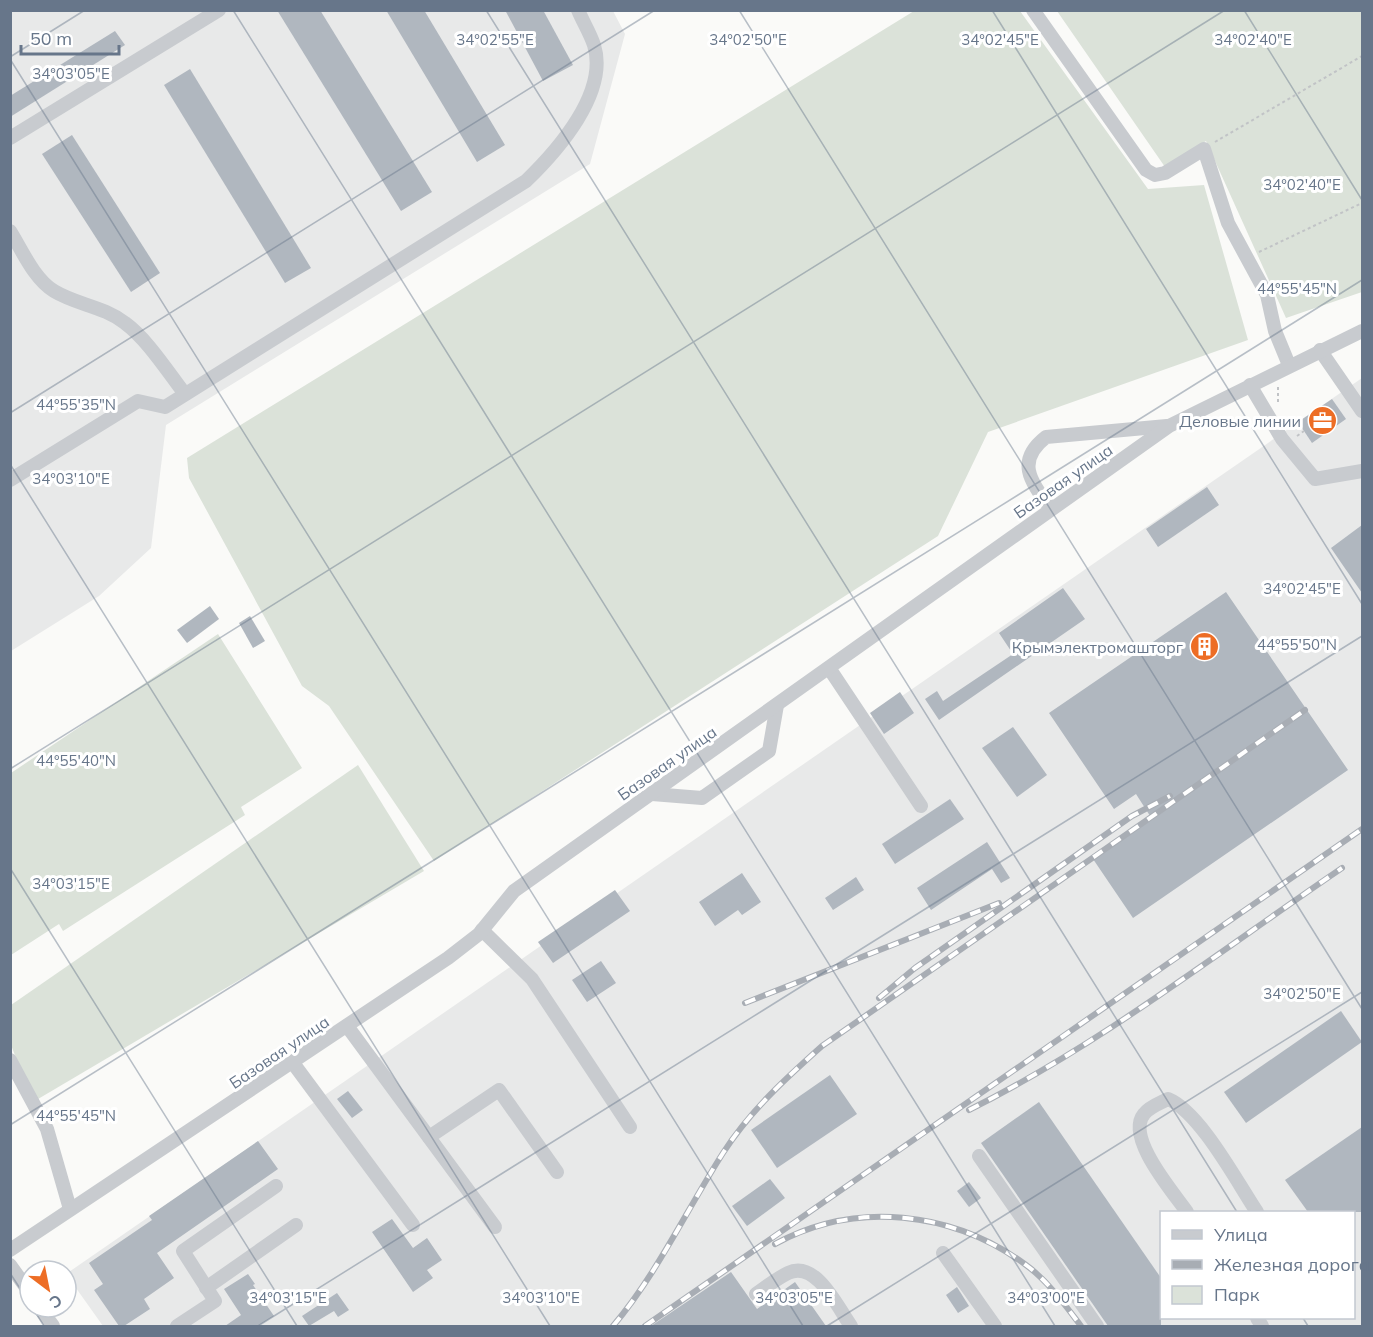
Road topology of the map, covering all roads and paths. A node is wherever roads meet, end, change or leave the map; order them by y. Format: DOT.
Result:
graph roads {
  1 [pos="219,10"];
  2 [pos="578,10"];
  3 [pos="1033,10"];
  4 [pos="1362,56"];
  5 [pos="10,138"];
  6 [pos="1204,149"];
  7 [pos="1362,203"];
  8 [pos="10,231"];
  9 [pos="1248,257"];
  10 [pos="1362,331"];
  11 [pos="1320,350"];
  12 [pos="1287,366"];
  13 [pos="1251,385"];
  14 [pos="185,394"];
  15 [pos="1362,411"];
  16 [pos="1282,415"];
  17 [pos="1169,426"];
  18 [pos="1304,431"];
  19 [pos="1292,432"];
  20 [pos="1295,437"];
  21 [pos="1301,445"];
  22 [pos="1362,471"];
  23 [pos="10,480"];
  24 [pos="1051,509"];
  25 [pos="829,668"];
  26 [pos="777,705"];
  27 [pos="652,794"];
  28 [pos="921,806"];
  29 [pos="482,930"];
  30 [pos="347,1026"];
  31 [pos="10,1060"];
  32 [pos="293,1063"];
  33 [pos="630,1127"];
  34 [pos="429,1137"];
  35 [pos="979,1156"];
  36 [pos="557,1172"];
  37 [pos="276,1186"];
  38 [pos="70,1209"];
  39 [pos="1186,1211"];
  40 [pos="1256,1211"];
  41 [pos="296,1225"];
  42 [pos="413,1226"];
  43 [pos="495,1227"];
  44 [pos="10,1250"];
  45 [pos="943,1253"];
  46 [pos="206,1288"];
  47 [pos="756,1294"];
  48 [pos="177,1326"];
  49 [pos="851,1326"];
  50 [pos="995,1326"];
  51 [pos="1097,1326"];
  1 -- 5 [label="street"];
  2 -- 14 [label="street"];
  3 -- 6 [label="street"];
  4 -- 6 [label="path"];
  6 -- 9 [label="street"];
  7 -- 9 [label="path"];
  8 -- 14 [label="street"];
  9 -- 12 [label="street"];
  10 -- 11 [label="street, Базовая улица"];
  11 -- 12 [label="street, Базовая улица"];
  11 -- 15 [label="street"];
  12 -- 13 [label="street, Базовая улица"];
  12 -- 16 [label="path"];
  13 -- 17 [label="street, Базовая улица"];
  13 -- 22 [label="street"];
  14 -- 23 [label="street"];
  17 -- 24 [label="street, Базовая улица"];
  17 -- 24 [label="street"];
  18 -- 20 [label="path"];
  19 -- 20 [label="path"];
  20 -- 21 [label="path"];
  24 -- 25 [label="street, Базовая улица"];
  25 -- 26 [label="street, Базовая улица"];
  25 -- 28 [label="street"];
  26 -- 27 [label="street, Базовая улица"];
  26 -- 27 [label="street"];
  27 -- 29 [label="street, Базовая улица"];
  29 -- 30 [label="street, Базовая улица"];
  29 -- 33 [label="street"];
  30 -- 32 [label="street, Базовая улица"];
  30 -- 34 [label="street"];
  31 -- 38 [label="street"];
  32 -- 38 [label="street, Базовая улица"];
  32 -- 42 [label="street"];
  34 -- 36 [label="street"];
  34 -- 43 [label="street"];
  35 -- 51 [label="street"];
  37 -- 46 [label="street"];
  38 -- 44 [label="street, Базовая улица"];
  39 -- 40 [label="street"];
  41 -- 46 [label="street"];
  45 -- 50 [label="street"];
  46 -- 48 [label="street"];
  47 -- 49 [label="street"];
}
